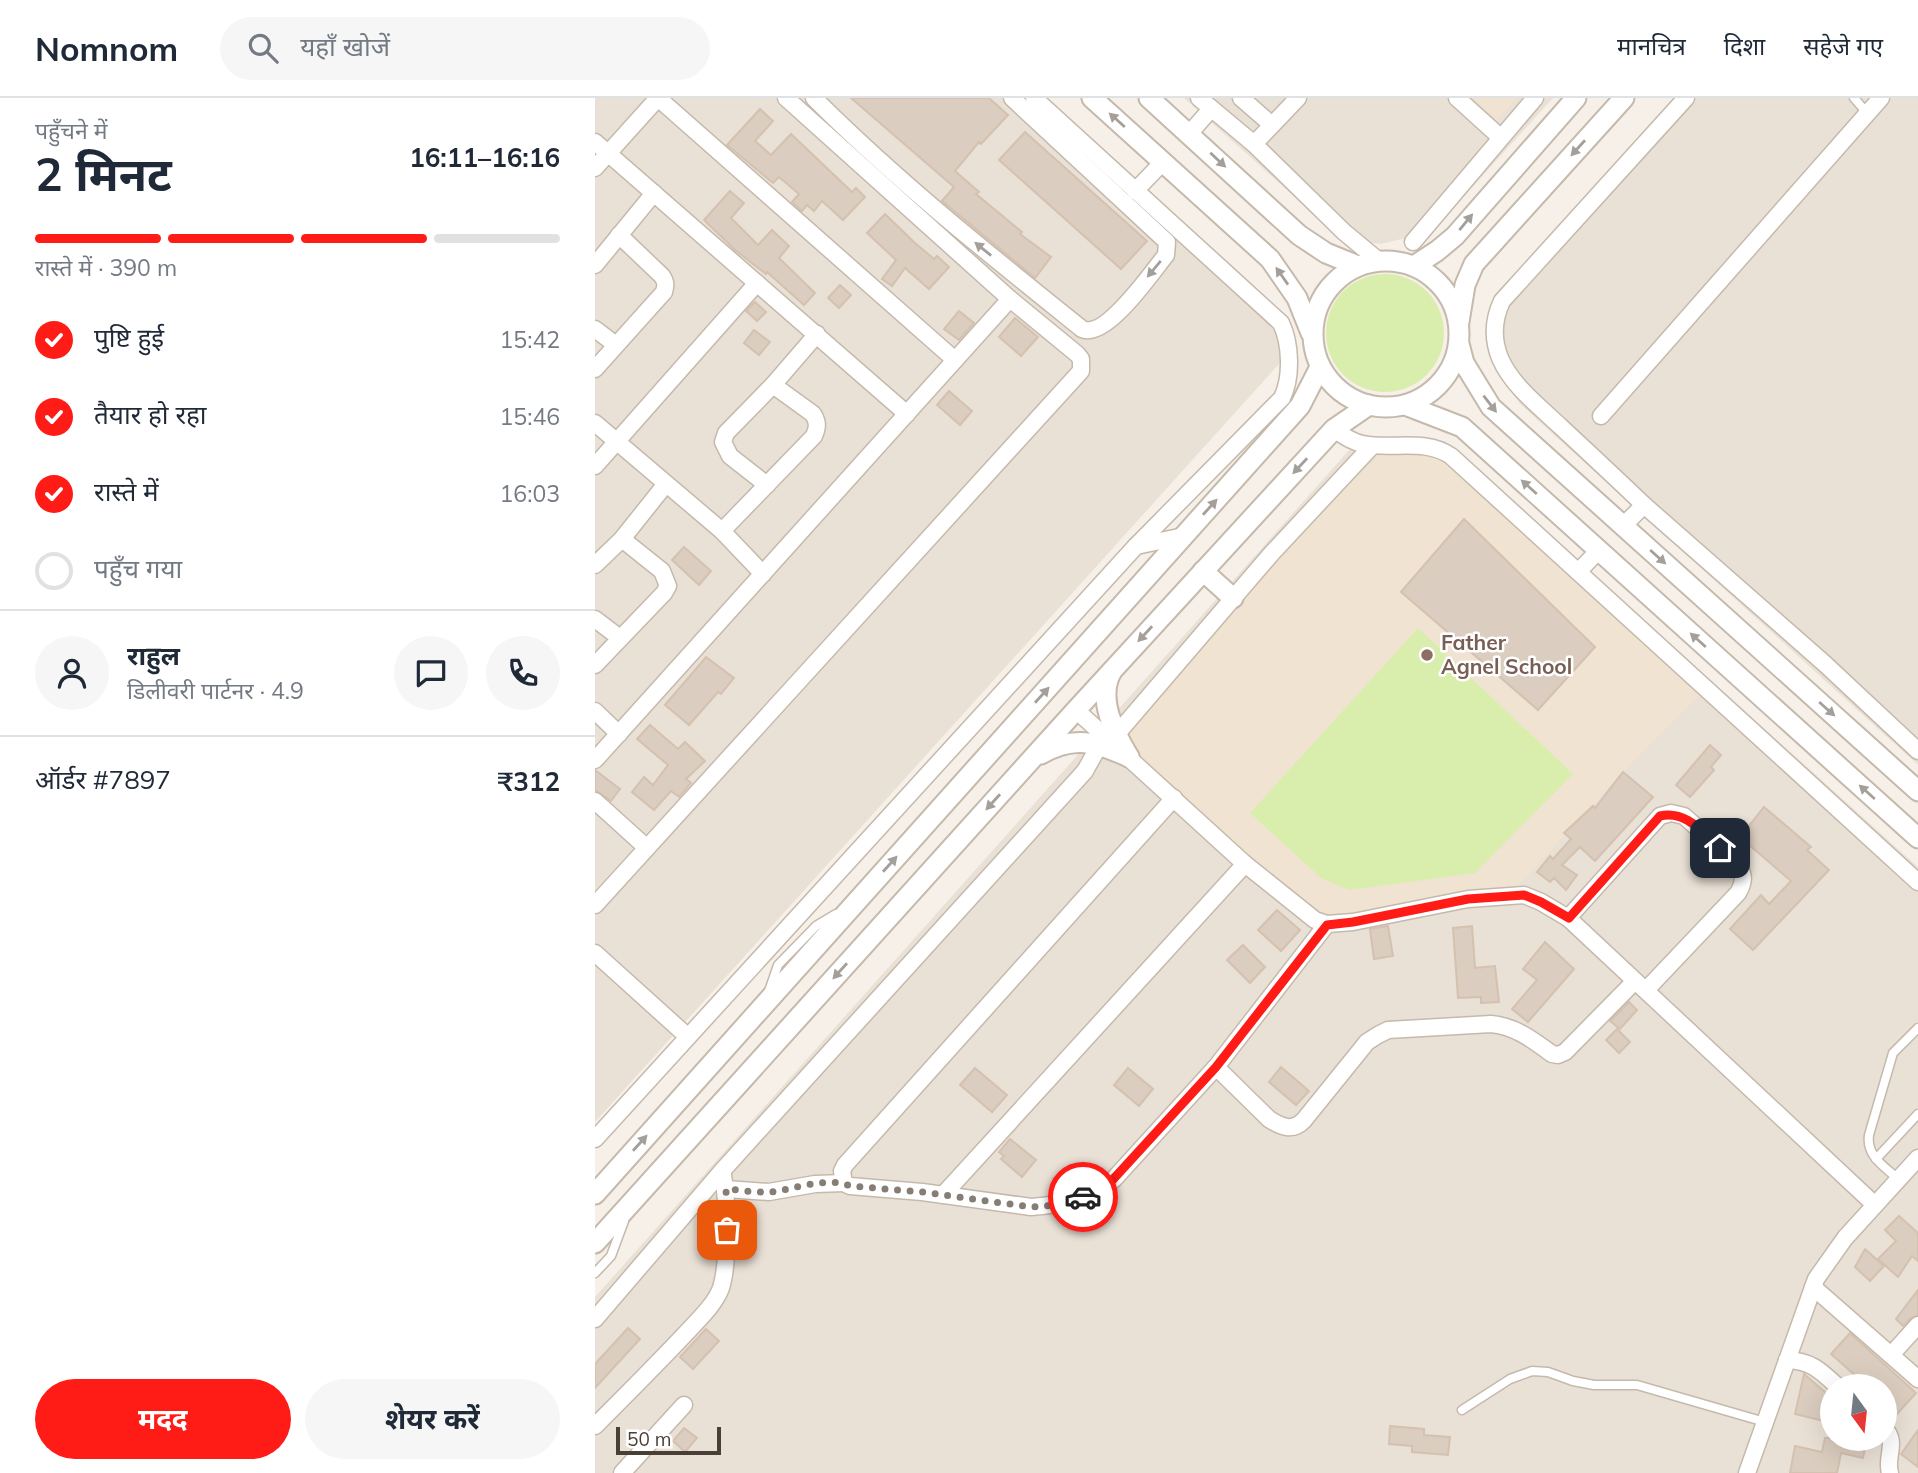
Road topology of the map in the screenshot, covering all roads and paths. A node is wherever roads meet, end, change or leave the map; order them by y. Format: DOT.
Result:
graph roads {
  1 [pos="658,98"];
  2 [pos="786,98"];
  3 [pos="814,98"];
  4 [pos="1012,98"];
  5 [pos="1092,98"];
  6 [pos="1149,98"];
  7 [pos="1241,98"];
  8 [pos="1298,98"];
  9 [pos="1457,98"];
  10 [pos="1535,98"];
  11 [pos="1576,98"];
  12 [pos="1624,98"];
  13 [pos="1686,98"];
  14 [pos="1854,98"];
  15 [pos="1881,98"];
  16 [pos="1032,103"];
  17 [pos="1205,104"];
  18 [pos="1867,113"];
  19 [pos="1272,125"];
  20 [pos="1053,126"];
  21 [pos="1189,134"];
  22 [pos="1500,137"];
  23 [pos="595,142"];
  24 [pos="1254,144"];
  25 [pos="608,153"];
  26 [pos="1163,162"];
  27 [pos="595,168"];
  28 [pos="1135,191"];
  29 [pos="654,193"];
  30 [pos="619,235"];
  31 [pos="1413,242"];
  32 [pos="1379,261"];
  33 [pos="595,265"];
  34 [pos="1358,266"];
  35 [pos="1414,266"];
  36 [pos="757,283"];
  37 [pos="1010,299"];
  38 [pos="1459,322"];
  39 [pos="595,329"];
  40 [pos="817,334"];
  41 [pos="1313,337"];
  42 [pos="1459,344"];
  43 [pos="616,345"];
  44 [pos="955,360"];
  45 [pos="1321,367"];
  46 [pos="595,369"];
  47 [pos="773,385"];
  48 [pos="1369,405"];
  49 [pos="1405,405"];
  50 [pos="907,414"];
  51 [pos="1601,416"];
  52 [pos="595,423"];
  53 [pos="1333,429"];
  54 [pos="615,443"];
  55 [pos="1372,446"];
  56 [pos="595,466"];
  57 [pos="666,485"];
  58 [pos="767,485"];
  59 [pos="1644,505"];
  60 [pos="1623,526"];
  61 [pos="722,531"];
  62 [pos="1184,536"];
  63 [pos="622,538"];
  64 [pos="1136,546"];
  65 [pos="1599,550"];
  66 [pos="595,565"];
  67 [pos="1203,571"];
  68 [pos="1578,572"];
  69 [pos="763,574"];
  70 [pos="1233,598"];
  71 [pos="595,619"];
  72 [pos="620,638"];
  73 [pos="1119,662"];
  74 [pos="595,665"];
  75 [pos="1076,710"];
  76 [pos="595,711"];
  77 [pos="619,734"];
  78 [pos="1108,739"];
  79 [pos="1918,751"];
  80 [pos="1129,757"];
  81 [pos="1031,759"];
  82 [pos="595,760"];
  83 [pos="1918,791"];
  84 [pos="1174,798"];
  85 [pos="595,801"];
  86 [pos="1918,838"];
  87 [pos="647,848"];
  88 [pos="1245,864"];
  89 [pos="1918,882"];
  90 [pos="595,905"];
  91 [pos="1569,918"];
  92 [pos="1327,925"];
  93 [pos="595,953"];
  94 [pos="1641,985"];
  95 [pos="1918,1028"];
  96 [pos="687,1036"];
  97 [pos="1216,1067"];
  98 [pos="1918,1114"];
  99 [pos="595,1139"];
  100 [pos="1918,1158"];
  101 [pos="1876,1159"];
  102 [pos="722,1171"];
  103 [pos="1898,1179"];
  104 [pos="844,1183"];
  105 [pos="726,1189"];
  106 [pos="595,1194"];
  107 [pos="943,1195"];
  108 [pos="629,1205"];
  109 [pos="1875,1205"];
  110 [pos="595,1243"];
  111 [pos="595,1273"];
  112 [pos="1813,1287"];
  113 [pos="595,1319"];
  114 [pos="1918,1325"];
  115 [pos="1892,1355"];
  116 [pos="1787,1360"];
  117 [pos="1823,1374"];
  118 [pos="1918,1379"];
  119 [pos="684,1405"];
  120 [pos="1462,1410"];
  121 [pos="1765,1422"];
  122 [pos="595,1426"];
  123 [pos="1890,1451"];
  124 [pos="622,1473"];
  125 [pos="1747,1473"];
  126 [pos="1890,1473"];
  1 -- 25 [label="street"];
  1 -- 44 [label="street"];
  2 -- 37 [label="street"];
  20 -- 3 [label="street, one-way"];
  4 -- 16 [label="street"];
  26 -- 5 [label="street, one-way"];
  6 -- 21 [label="street"];
  7 -- 19 [label="street"];
  8 -- 19 [label="street"];
  9 -- 22 [label="street"];
  10 -- 22 [label="street"];
  35 -- 11 [label="street, one-way"];
  12 -- 38 [label="street, one-way"];
  13 -- 59 [label="street"];
  14 -- 18 [label="lane"];
  15 -- 18 [label="street"];
  16 -- 20 [label="street"];
  17 -- 21 [label="street"];
  17 -- 24 [label="street"];
  18 -- 51 [label="street"];
  19 -- 24 [label="street"];
  20 -- 28 [label="street"];
  21 -- 34 [label="street, one-way"];
  22 -- 31 [label="street"];
  23 -- 25 [label="street"];
  24 -- 32 [label="street"];
  25 -- 27 [label="street"];
  25 -- 29 [label="street"];
  26 -- 28 [label="street"];
  41 -- 26 [label="street, one-way"];
  28 -- 64 [label="street"];
  29 -- 30 [label="street"];
  29 -- 36 [label="street"];
  30 -- 33 [label="street"];
  30 -- 43 [label="street"];
  32 -- 34 [label="street"];
  32 -- 35 [label="street"];
  34 -- 41 [label="street"];
  35 -- 38 [label="street"];
  36 -- 40 [label="street"];
  36 -- 54 [label="street"];
  37 -- 44 [label="street"];
  37 -- 87 [label="street"];
  38 -- 42 [label="street"];
  39 -- 43 [label="street"];
  40 -- 47 [label="street"];
  40 -- 50 [label="street"];
  41 -- 45 [label="street"];
  42 -- 49 [label="street"];
  42 -- 60 [label="street, one-way"];
  43 -- 46 [label="street"];
  44 -- 50 [label="street"];
  45 -- 48 [label="street"];
  62 -- 45 [label="street, one-way"];
  47 -- 58 [label="street"];
  47 -- 58 [label="street"];
  48 -- 49 [label="street"];
  48 -- 53 [label="street"];
  65 -- 49 [label="street, one-way"];
  50 -- 69 [label="street"];
  52 -- 54 [label="street"];
  53 -- 55 [label="street"];
  53 -- 67 [label="street, one-way"];
  54 -- 56 [label="street"];
  54 -- 57 [label="street"];
  55 -- 68 [label="street"];
  55 -- 70 [label="street"];
  57 -- 61 [label="street"];
  57 -- 63 [label="street"];
  58 -- 61 [label="street"];
  59 -- 60 [label="street"];
  59 -- 79 [label="street"];
  60 -- 83 [label="street, one-way"];
  61 -- 69 [label="street"];
  62 -- 64 [label="street"];
  106 -- 62 [label="street, one-way"];
  63 -- 66 [label="street"];
  63 -- 72 [label="street"];
  64 -- 96 [label="street"];
  65 -- 68 [label="street"];
  86 -- 65 [label="street, one-way"];
  67 -- 70 [label="street"];
  67 -- 73 [label="street, one-way"];
  68 -- 89 [label="street"];
  69 -- 77 [label="street"];
  70 -- 78 [label="street"];
  71 -- 72 [label="street"];
  72 -- 74 [label="street"];
  73 -- 75 [label="street"];
  73 -- 78 [label="street"];
  75 -- 80 [label="street"];
  75 -- 81 [label="street"];
  76 -- 77 [label="street"];
  77 -- 82 [label="street"];
  78 -- 80 [label="street"];
  78 -- 81 [label="street"];
  78 -- 102 [label="street"];
  80 -- 84 [label="street"];
  81 -- 108 [label="street, one-way"];
  84 -- 88 [label="street"];
  84 -- 104 [label="street"];
  85 -- 87 [label="street"];
  87 -- 90 [label="street"];
  88 -- 92 [label="street"];
  88 -- 107 [label="street"];
  91 -- 92 [label="street"];
  91 -- 94 [label="street"];
  91 -- 94 [label="street"];
  92 -- 97 [label="street"];
  93 -- 96 [label="street"];
  94 -- 97 [label="street"];
  94 -- 109 [label="street"];
  95 -- 101 [label="lane"];
  96 -- 99 [label="street"];
  97 -- 107 [label="street"];
  98 -- 101 [label="lane"];
  100 -- 103 [label="street"];
  101 -- 103 [label="lane"];
  102 -- 105 [label="street"];
  102 -- 113 [label="street"];
  103 -- 109 [label="street"];
  104 -- 105 [label="street"];
  104 -- 107 [label="street"];
  105 -- 122 [label="street"];
  108 -- 110 [label="street"];
  108 -- 111 [label="lane"];
  109 -- 112 [label="street"];
  112 -- 115 [label="street"];
  112 -- 116 [label="street"];
  114 -- 115 [label="street"];
  115 -- 118 [label="street"];
  116 -- 117 [label="street"];
  116 -- 121 [label="street"];
  119 -- 124 [label="street"];
  120 -- 121 [label="lane"];
  121 -- 125 [label="street"];
  123 -- 126 [label="street"];
}
